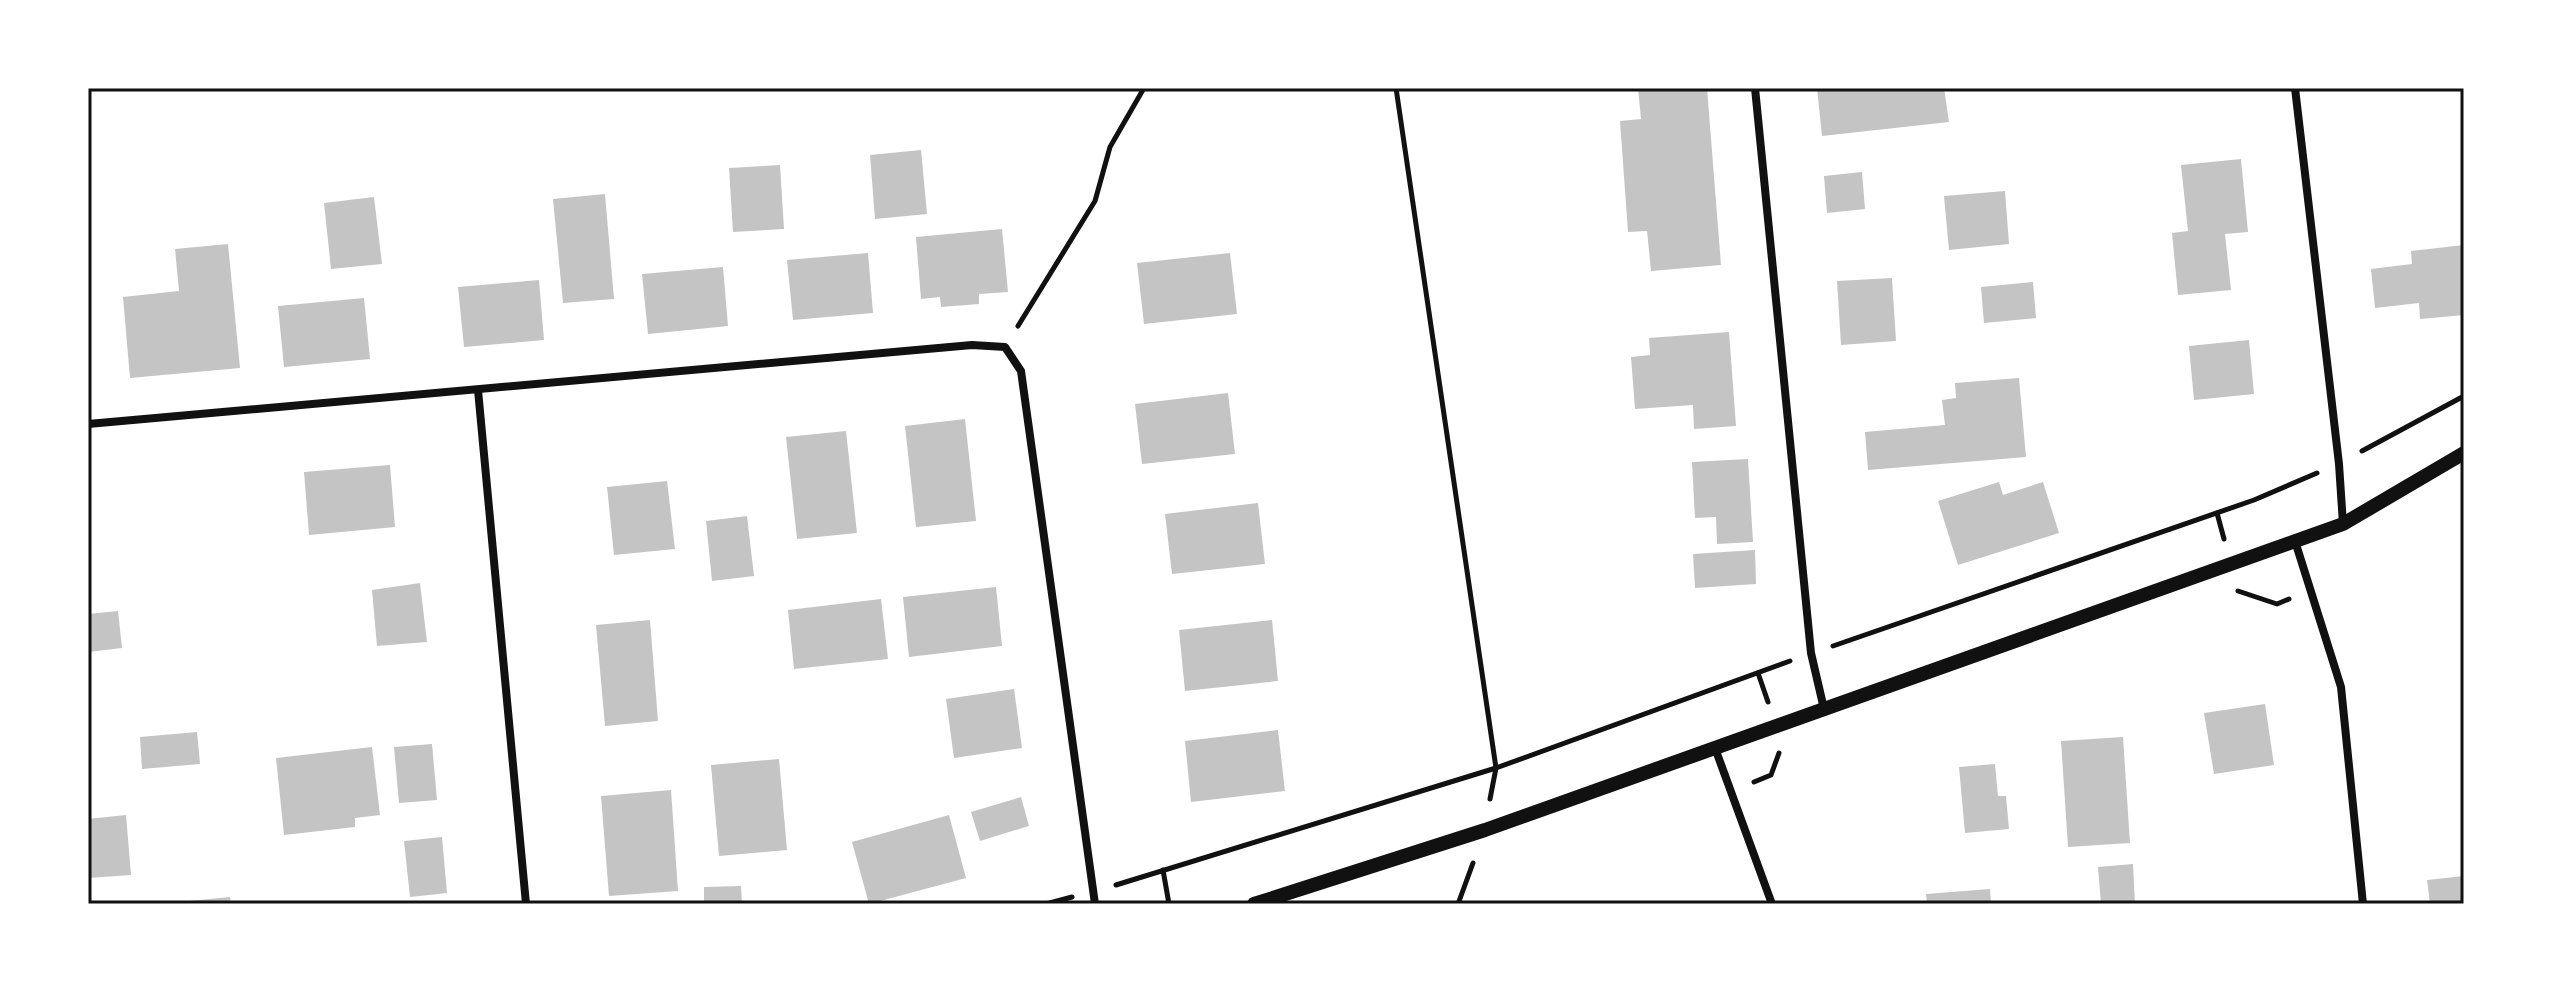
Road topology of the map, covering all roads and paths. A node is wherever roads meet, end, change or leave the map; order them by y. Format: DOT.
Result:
graph roads {
  1 [pos="1144,88"];
  2 [pos="1396,88"];
  3 [pos="1755,88"];
  4 [pos="2295,88"];
  5 [pos="1005,347"];
  6 [pos="478,390"];
  7 [pos="2464,396"];
  8 [pos="88,424"];
  9 [pos="2464,453"];
  10 [pos="2339,464"];
  11 [pos="2343,524"];
  12 [pos="2295,541"];
  13 [pos="1811,653"];
  14 [pos="1824,709"];
  15 [pos="1715,748"];
  16 [pos="1496,768"];
  17 [pos="1163,870"];
  18 [pos="1094,891"];
  19 [pos="526,904"];
  20 [pos="1046,904"];
  21 [pos="1095,904"];
  22 [pos="1169,904"];
  23 [pos="1254,904"];
  24 [pos="1772,904"];
  25 [pos="2363,904"];
  1 -- 5 [label="path"];
  2 -- 16 [label="path"];
  3 -- 13 [label="street"];
  4 -- 10 [label="street"];
  5 -- 6 [label="street"];
  5 -- 18 [label="street"];
  6 -- 8 [label="street"];
  6 -- 19 [label="street"];
  7 -- 10 [label="path"];
  9 -- 11 [label="street"];
  10 -- 11 [label="street"];
  10 -- 13 [label="path"];
  11 -- 12 [label="street"];
  12 -- 14 [label="street"];
  12 -- 25 [label="street"];
  13 -- 14 [label="street"];
  13 -- 16 [label="path"];
  14 -- 15 [label="street"];
  15 -- 23 [label="street"];
  15 -- 24 [label="street"];
  16 -- 17 [label="path"];
  17 -- 18 [label="path"];
  17 -- 22 [label="path"];
  18 -- 20 [label="path"];
  18 -- 21 [label="street"];
}
